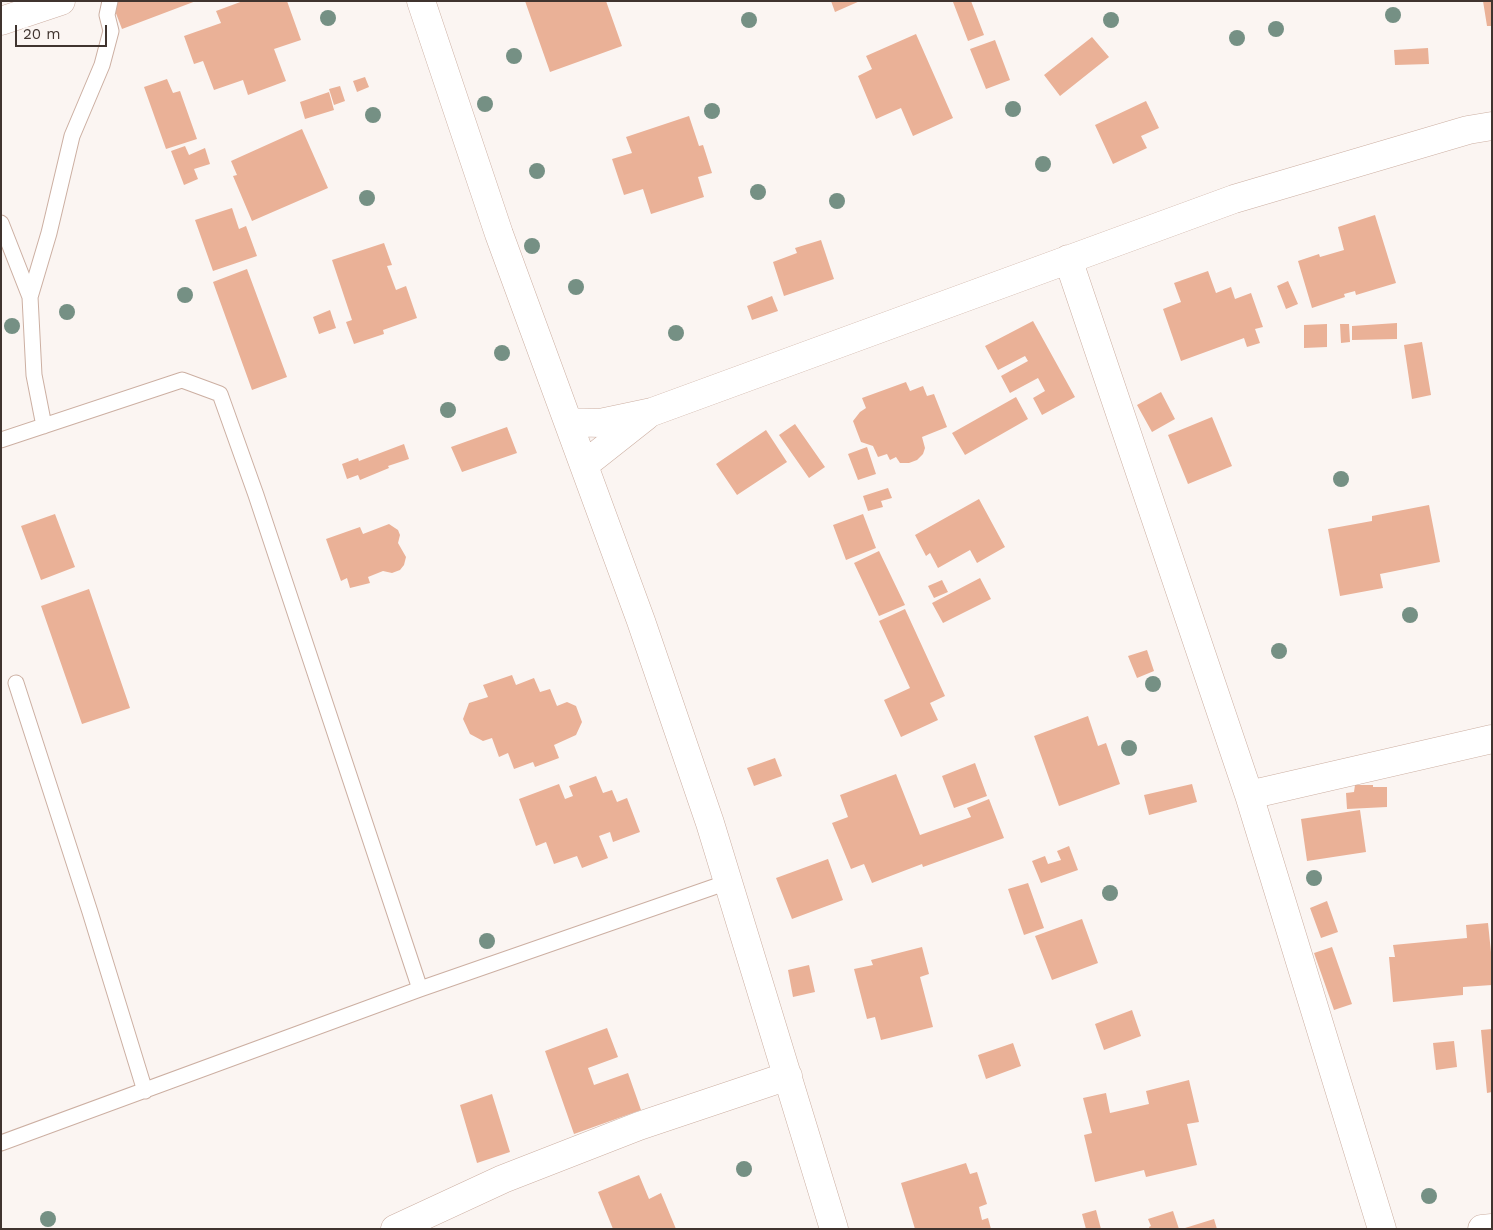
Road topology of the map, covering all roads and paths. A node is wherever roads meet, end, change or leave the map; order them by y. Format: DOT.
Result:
graph roads {
  1 [pos="61,1"];
  2 [pos="110,1"];
  3 [pos="422,1"];
  4 [pos="1,21"];
  5 [pos="1492,126"];
  6 [pos="1,223"];
  7 [pos="1068,259"];
  8 [pos="30,297"];
  9 [pos="652,412"];
  10 [pos="568,422"];
  11 [pos="44,426"];
  12 [pos="1,440"];
  13 [pos="584,465"];
  14 [pos="16,683"];
  15 [pos="1492,739"];
  16 [pos="1249,795"];
  17 [pos="728,882"];
  18 [pos="420,989"];
  19 [pos="788,1076"];
  20 [pos="145,1091"];
  21 [pos="1,1143"];
  22 [pos="1492,1228"];
  23 [pos="396,1229"];
  24 [pos="834,1229"];
  25 [pos="1382,1229"];
  26 [pos="1482,1229"];
  1 -- 4 [label="street"];
  2 -- 8 [label="lane"];
  3 -- 10 [label="street"];
  5 -- 7 [label="street"];
  6 -- 8 [label="lane"];
  7 -- 9 [label="street"];
  7 -- 16 [label="street"];
  8 -- 11 [label="lane"];
  9 -- 10 [label="street"];
  9 -- 13 [label="street"];
  10 -- 13 [label="street"];
  11 -- 12 [label="lane"];
  11 -- 18 [label="lane"];
  13 -- 17 [label="street"];
  14 -- 20 [label="lane"];
  15 -- 16 [label="street"];
  16 -- 25 [label="street"];
  17 -- 18 [label="lane"];
  17 -- 19 [label="street"];
  18 -- 20 [label="lane"];
  19 -- 23 [label="street"];
  19 -- 24 [label="street"];
  20 -- 21 [label="lane"];
  22 -- 26 [label="street"];
}
